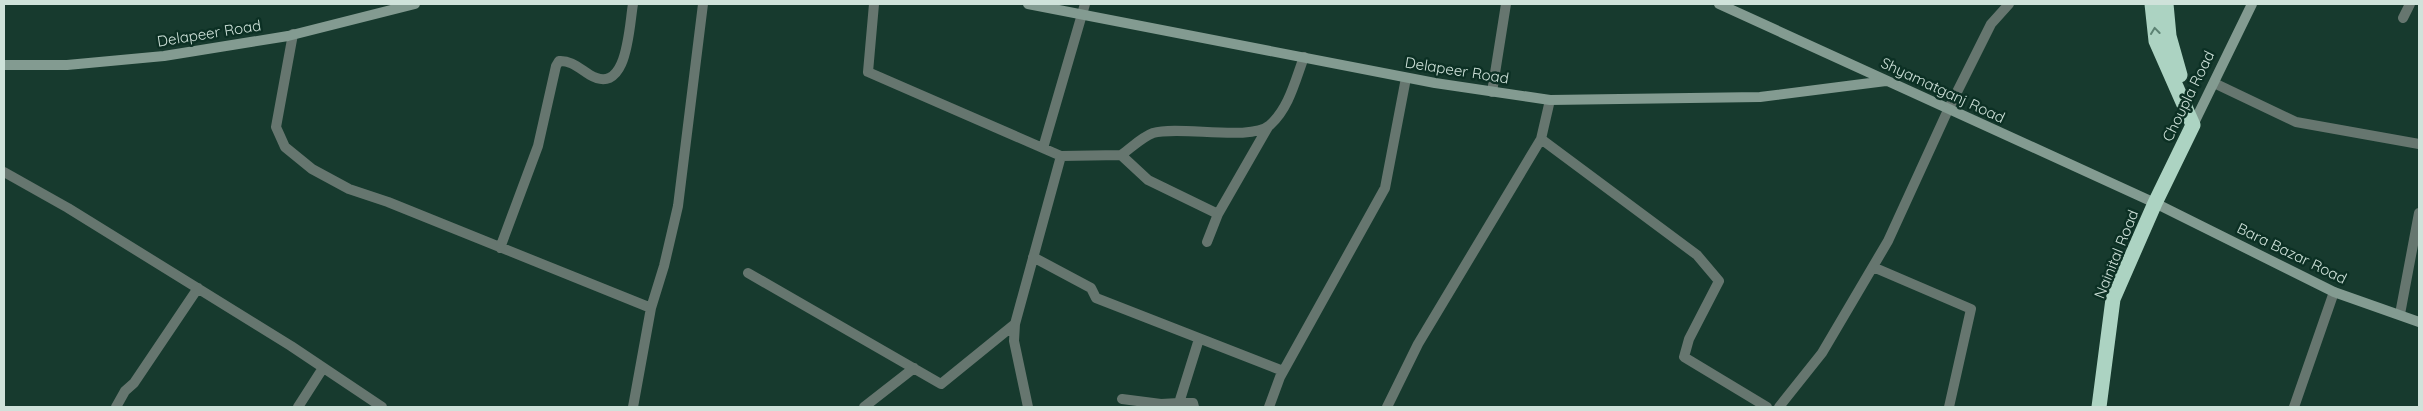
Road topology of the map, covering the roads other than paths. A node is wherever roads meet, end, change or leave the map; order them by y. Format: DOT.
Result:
graph roads {
  1 [pos="415,4"];
  2 [pos="634,4"];
  3 [pos="702,4"];
  4 [pos="874,4"];
  5 [pos="1028,4"];
  6 [pos="1506,4"];
  7 [pos="1719,4"];
  8 [pos="2009,4"];
  9 [pos="2152,4"];
  10 [pos="2166,4"];
  11 [pos="2252,4"];
  12 [pos="2410,4"];
  13 [pos="383,8"];
  14 [pos="1084,9"];
  15 [pos="2403,18"];
  16 [pos="293,34"];
  17 [pos="1304,58"];
  18 [pos="4,65"];
  19 [pos="1406,78"];
  20 [pos="1886,81"];
  21 [pos="2214,83"];
  22 [pos="1492,92"];
  23 [pos="1550,100"];
  24 [pos="1948,110"];
  25 [pos="2193,125"];
  26 [pos="1268,127"];
  27 [pos="1542,139"];
  28 [pos="2419,144"];
  29 [pos="1042,148"];
  30 [pos="1121,154"];
  31 [pos="1061,156"];
  32 [pos="4,172"];
  33 [pos="2155,203"];
  34 [pos="2419,213"];
  35 [pos="1218,214"];
  36 [pos="1207,242"];
  37 [pos="500,248"];
  38 [pos="1033,257"];
  39 [pos="1873,267"];
  40 [pos="748,273"];
  41 [pos="198,288"];
  42 [pos="2334,292"];
  43 [pos="651,308"];
  44 [pos="2400,314"];
  45 [pos="2419,322"];
  46 [pos="1015,324"];
  47 [pos="1199,339"];
  48 [pos="323,368"];
  49 [pos="914,368"];
  50 [pos="1283,371"];
  51 [pos="1122,399"];
  52 [pos="1179,403"];
  53 [pos="116,407"];
  54 [pos="298,407"];
  55 [pos="382,407"];
  56 [pos="633,407"];
  57 [pos="864,407"];
  58 [pos="1028,407"];
  59 [pos="1194,407"];
  60 [pos="1269,407"];
  61 [pos="1387,407"];
  62 [pos="1767,407"];
  63 [pos="1779,407"];
  64 [pos="1949,407"];
  65 [pos="2099,407"];
  66 [pos="2294,407"];
  1 -- 13 [label="street, Delapeer Road"];
  2 -- 37 [label="street"];
  3 -- 43 [label="street"];
  4 -- 29 [label="street"];
  5 -- 14 [label="street, Delapeer Road"];
  6 -- 22 [label="street"];
  7 -- 20 [label="street, Shyamatganj Road"];
  8 -- 24 [label="street"];
  25 -- 9 [label="highway, one-way"];
  10 -- 25 [label="highway"];
  11 -- 21 [label="street, Choupla Road"];
  12 -- 15 [label="street"];
  13 -- 16 [label="street, Delapeer Road"];
  14 -- 17 [label="street, Delapeer Road"];
  14 -- 29 [label="street"];
  16 -- 18 [label="street, Delapeer Road"];
  16 -- 37 [label="street"];
  17 -- 19 [label="street, Delapeer Road"];
  17 -- 26 [label="street"];
  19 -- 22 [label="street, Delapeer Road"];
  19 -- 50 [label="street"];
  20 -- 23 [label="street, Delapeer Road"];
  20 -- 24 [label="street, Shyamatganj Road"];
  21 -- 25 [label="street, Choupla Road"];
  21 -- 28 [label="street"];
  22 -- 23 [label="street, Delapeer Road"];
  23 -- 27 [label="street"];
  24 -- 33 [label="street, Shyamatganj Road"];
  24 -- 39 [label="street"];
  25 -- 33 [label="highway, Choupla Road"];
  26 -- 30 [label="street"];
  26 -- 35 [label="street"];
  27 -- 61 [label="street"];
  27 -- 62 [label="street"];
  29 -- 31 [label="street"];
  30 -- 31 [label="street"];
  30 -- 35 [label="street"];
  31 -- 38 [label="street"];
  32 -- 41 [label="street"];
  33 -- 42 [label="street, Bara Bazar Road"];
  33 -- 65 [label="highway, Nainital Road"];
  34 -- 44 [label="street"];
  35 -- 36 [label="street"];
  37 -- 43 [label="street"];
  38 -- 46 [label="street"];
  38 -- 47 [label="street"];
  39 -- 63 [label="street"];
  39 -- 64 [label="street"];
  40 -- 49 [label="street"];
  41 -- 48 [label="street"];
  41 -- 53 [label="street"];
  42 -- 44 [label="street, Bara Bazar Road"];
  42 -- 66 [label="street"];
  43 -- 56 [label="street"];
  44 -- 45 [label="street, Bara Bazar Road"];
  46 -- 49 [label="street"];
  46 -- 58 [label="street"];
  47 -- 50 [label="street"];
  47 -- 52 [label="street"];
  48 -- 54 [label="street"];
  48 -- 55 [label="street"];
  49 -- 57 [label="street"];
  50 -- 60 [label="street"];
  51 -- 52 [label="street"];
  52 -- 59 [label="street"];
}
